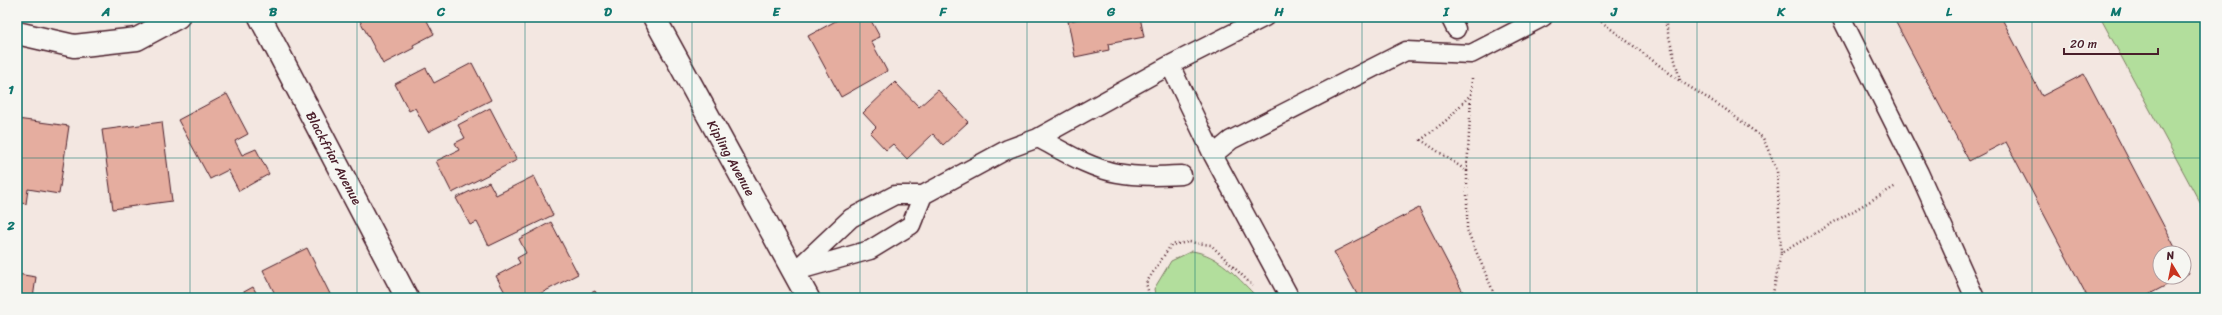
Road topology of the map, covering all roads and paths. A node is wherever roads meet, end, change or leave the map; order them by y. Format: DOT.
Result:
graph roads {
  1 [pos="178,17"];
  2 [pos="260,17"];
  3 [pos="654,17"];
  4 [pos="1265,17"];
  5 [pos="1543,17"];
  6 [pos="1595,17"];
  7 [pos="1664,17"];
  8 [pos="1841,17"];
  9 [pos="17,33"];
  10 [pos="1471,54"];
  11 [pos="1170,65"];
  12 [pos="1680,81"];
  13 [pos="1473,92"];
  14 [pos="1038,138"];
  15 [pos="1213,154"];
  16 [pos="1467,171"];
  17 [pos="1919,173"];
  18 [pos="1182,175"];
  19 [pos="923,195"];
  20 [pos="1781,253"];
  21 [pos="794,272"];
  22 [pos="1254,288"];
  23 [pos="407,298"];
  24 [pos="808,298"];
  25 [pos="1150,298"];
  26 [pos="1290,298"];
  27 [pos="1496,298"];
  28 [pos="1772,298"];
  29 [pos="1975,298"];
  1 -- 9 [label="street"];
  2 -- 23 [label="street, Blackfriar Avenue"];
  3 -- 21 [label="street, Kipling Avenue"];
  4 -- 11 [label="lane"];
  5 -- 10 [label="lane"];
  6 -- 12 [label="path"];
  7 -- 12 [label="path"];
  8 -- 17 [label="lane"];
  10 -- 13 [label="path"];
  10 -- 15 [label="lane"];
  11 -- 14 [label="lane"];
  11 -- 15 [label="lane"];
  12 -- 20 [label="path"];
  13 -- 16 [label="path"];
  13 -- 16 [label="path"];
  14 -- 18 [label="lane"];
  14 -- 19 [label="lane"];
  15 -- 26 [label="lane"];
  16 -- 27 [label="path"];
  17 -- 20 [label="path"];
  17 -- 29 [label="lane"];
  19 -- 21 [label="lane"];
  19 -- 21 [label="lane"];
  20 -- 28 [label="path"];
  21 -- 24 [label="street, Kipling Avenue"];
  22 -- 25 [label="path"];
}
